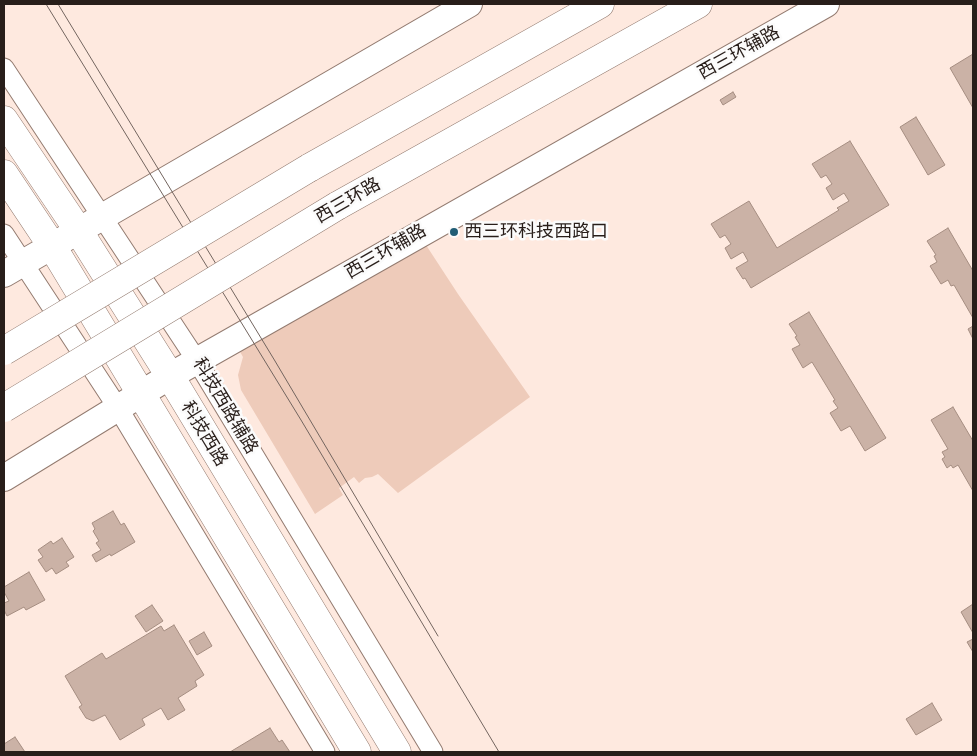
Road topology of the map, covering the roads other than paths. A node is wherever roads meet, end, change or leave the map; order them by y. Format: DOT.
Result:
graph roads {
  1 [pos="469,4"];
  2 [pos="600,4"];
  3 [pos="698,4"];
  4 [pos="826,4"];
  5 [pos="4,68"];
  6 [pos="4,120"];
  7 [pos="4,174"];
  8 [pos="102,216"];
  9 [pos="78,230"];
  10 [pos="4,234"];
  11 [pos="52,246"];
  12 [pos="13,269"];
  13 [pos="4,351"];
  14 [pos="197,360"];
  15 [pos="170,376"];
  16 [pos="141,393"];
  17 [pos="4,408"];
  18 [pos="118,408"];
  19 [pos="4,478"];
  20 [pos="325,752"];
  21 [pos="357,752"];
  22 [pos="397,752"];
  23 [pos="433,752"];
  1 -- 8 [label="main road"];
  2 -- 13 [label="main road, bridge"];
  3 -- 17 [label="main road, 西三环路, bridge"];
  4 -- 14 [label="main road, 西三环辅路"];
  5 -- 8 [label="street, 科技西路辅路"];
  6 -- 9 [label="main road, 科技西路"];
  7 -- 11 [label="main road, 科技西路"];
  8 -- 9 [label="main road"];
  8 -- 14 [label="street, 科技西路辅路"];
  9 -- 11 [label="main road"];
  9 -- 15 [label="main road, 科技西路"];
  10 -- 12 [label="street"];
  11 -- 12 [label="main road"];
  11 -- 16 [label="main road, 科技西路"];
  12 -- 18 [label="street"];
  14 -- 15 [label="main road, 西三环辅路"];
  14 -- 23 [label="street, 科技西路辅路"];
  15 -- 16 [label="main road, 西三环辅路"];
  15 -- 22 [label="main road, 科技西路"];
  16 -- 18 [label="main road, 西三环辅路"];
  16 -- 21 [label="main road, 科技西路"];
  18 -- 19 [label="main road, 西三环辅路"];
  18 -- 20 [label="street"];
}
